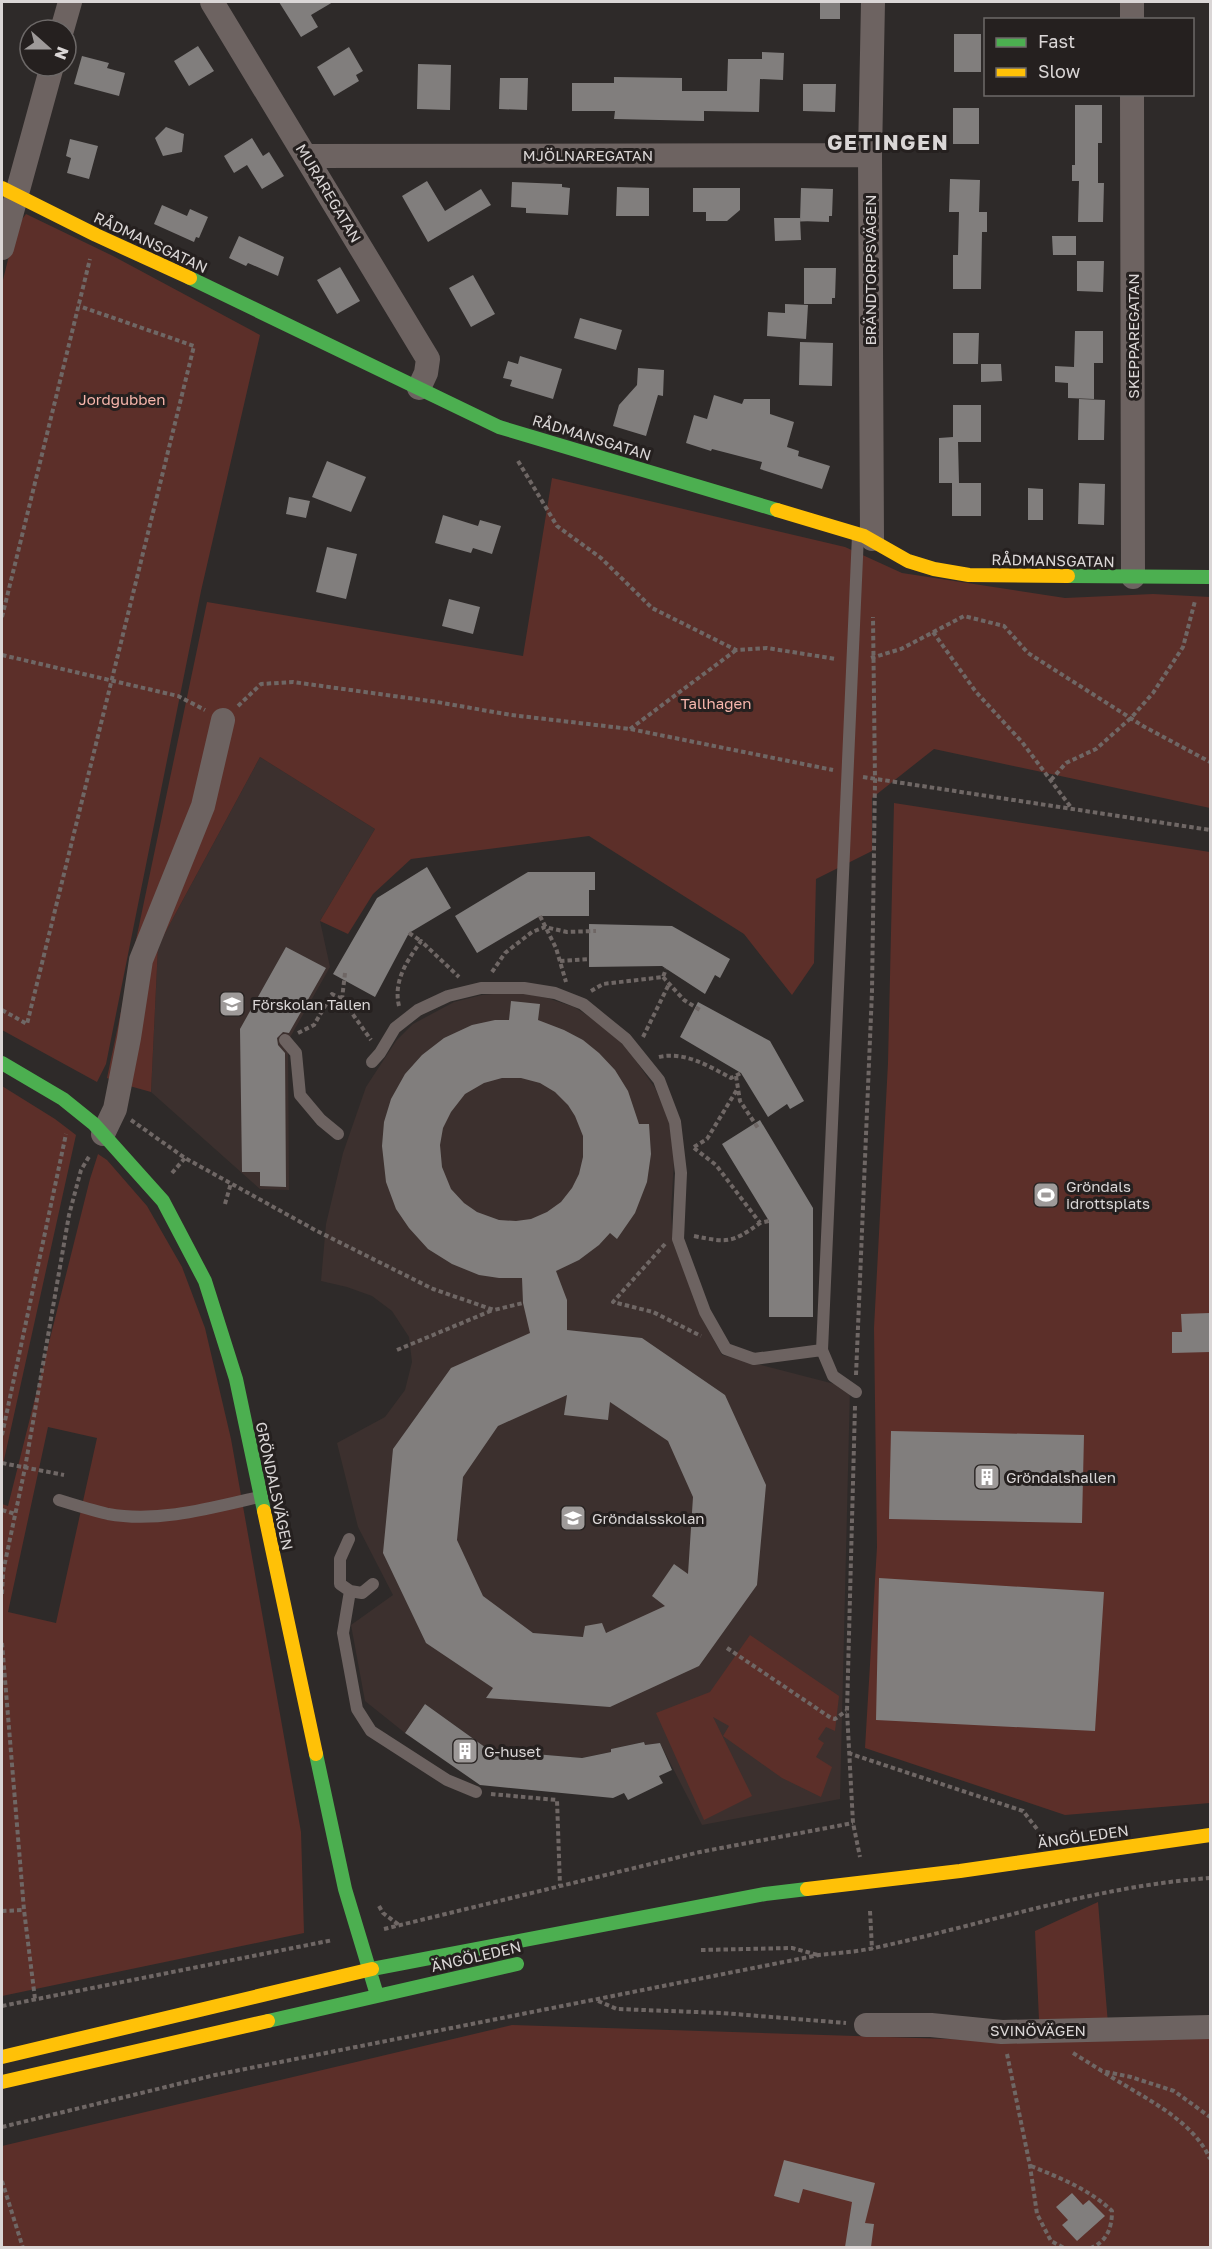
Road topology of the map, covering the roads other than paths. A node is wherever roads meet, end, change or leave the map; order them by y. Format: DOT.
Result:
graph roads {
  1 [pos="70,2"];
  2 [pos="212,2"];
  3 [pos="873,2"];
  4 [pos="1132,2"];
  5 [pos="65,18"];
  6 [pos="1132,18"];
  7 [pos="48,78"];
  8 [pos="1132,96"];
  9 [pos="870,155"];
  10 [pos="307,156"];
  11 [pos="8,191"];
  12 [pos="2,248"];
  13 [pos="419,388"];
  14 [pos="865,536"];
  15 [pos="1206,577"];
  16 [pos="1133,578"];
  17 [pos="223,720"];
  18 [pos="285,1040"];
  19 [pos="376,1058"];
  20 [pos="2,1063"];
  21 [pos="103,1134"];
  22 [pos="338,1134"];
  23 [pos="822,1350"];
  24 [pos="856,1392"];
  25 [pos="260,1496"];
  26 [pos="59,1500"];
  27 [pos="349,1539"];
  28 [pos="373,1584"];
  29 [pos="350,1591"];
  30 [pos="476,1792"];
  31 [pos="1210,1835"];
  32 [pos="960,1871"];
  33 [pos="810,1903"];
  34 [pos="525,1962"];
  35 [pos="369,1970"];
  36 [pos="377,1995"];
  37 [pos="866,2025"];
  38 [pos="1210,2026"];
  39 [pos="2,2057"];
  40 [pos="2,2082"];
  1 -- 5 [label="street"];
  2 -- 10 [label="street, MURAREGATAN"];
  3 -- 9 [label="street, BRÄNDTORPSVÄGEN"];
  4 -- 6 [label="street"];
  7 -- 11 [label="street"];
  8 -- 16 [label="street, SKEPPAREGATAN"];
  9 -- 10 [label="street, MJÖLNAREGATAN"];
  9 -- 14 [label="street, BRÄNDTORPSVÄGEN"];
  10 -- 13 [label="street, MURAREGATAN"];
  11 -- 12 [label="street"];
  11 -- 13 [label="street, RÅDMANSGATAN"];
  13 -- 14 [label="street, RÅDMANSGATAN"];
  14 -- 16 [label="street, RÅDMANSGATAN"];
  14 -- 23 [label="lane"];
  15 -- 16 [label="street, RÅDMANSGATAN"];
  17 -- 21 [label="street"];
  18 -- 22 [label="lane"];
  19 -- 23 [label="lane"];
  20 -- 21 [label="street, GRÖNDALSVÄGEN"];
  21 -- 25 [label="street, GRÖNDALSVÄGEN"];
  23 -- 24 [label="lane"];
  25 -- 26 [label="lane"];
  25 -- 35 [label="street, GRÖNDALSVÄGEN"];
  27 -- 29 [label="lane"];
  28 -- 29 [label="lane"];
  29 -- 30 [label="lane"];
  31 -- 32 [label="street, ÄNGÖLEDEN"];
  32 -- 33 [label="street, ÄNGÖLEDEN"];
  32 -- 35 [label="street, ÄNGÖLEDEN"];
  34 -- 36 [label="street, ÄNGÖLEDEN"];
  35 -- 36 [label="street, GRÖNDALSVÄGEN"];
  35 -- 39 [label="street, ÄNGÖLEDEN"];
  36 -- 40 [label="street, ÄNGÖLEDEN"];
  37 -- 38 [label="street, SVINÖVÄGEN"];
}
